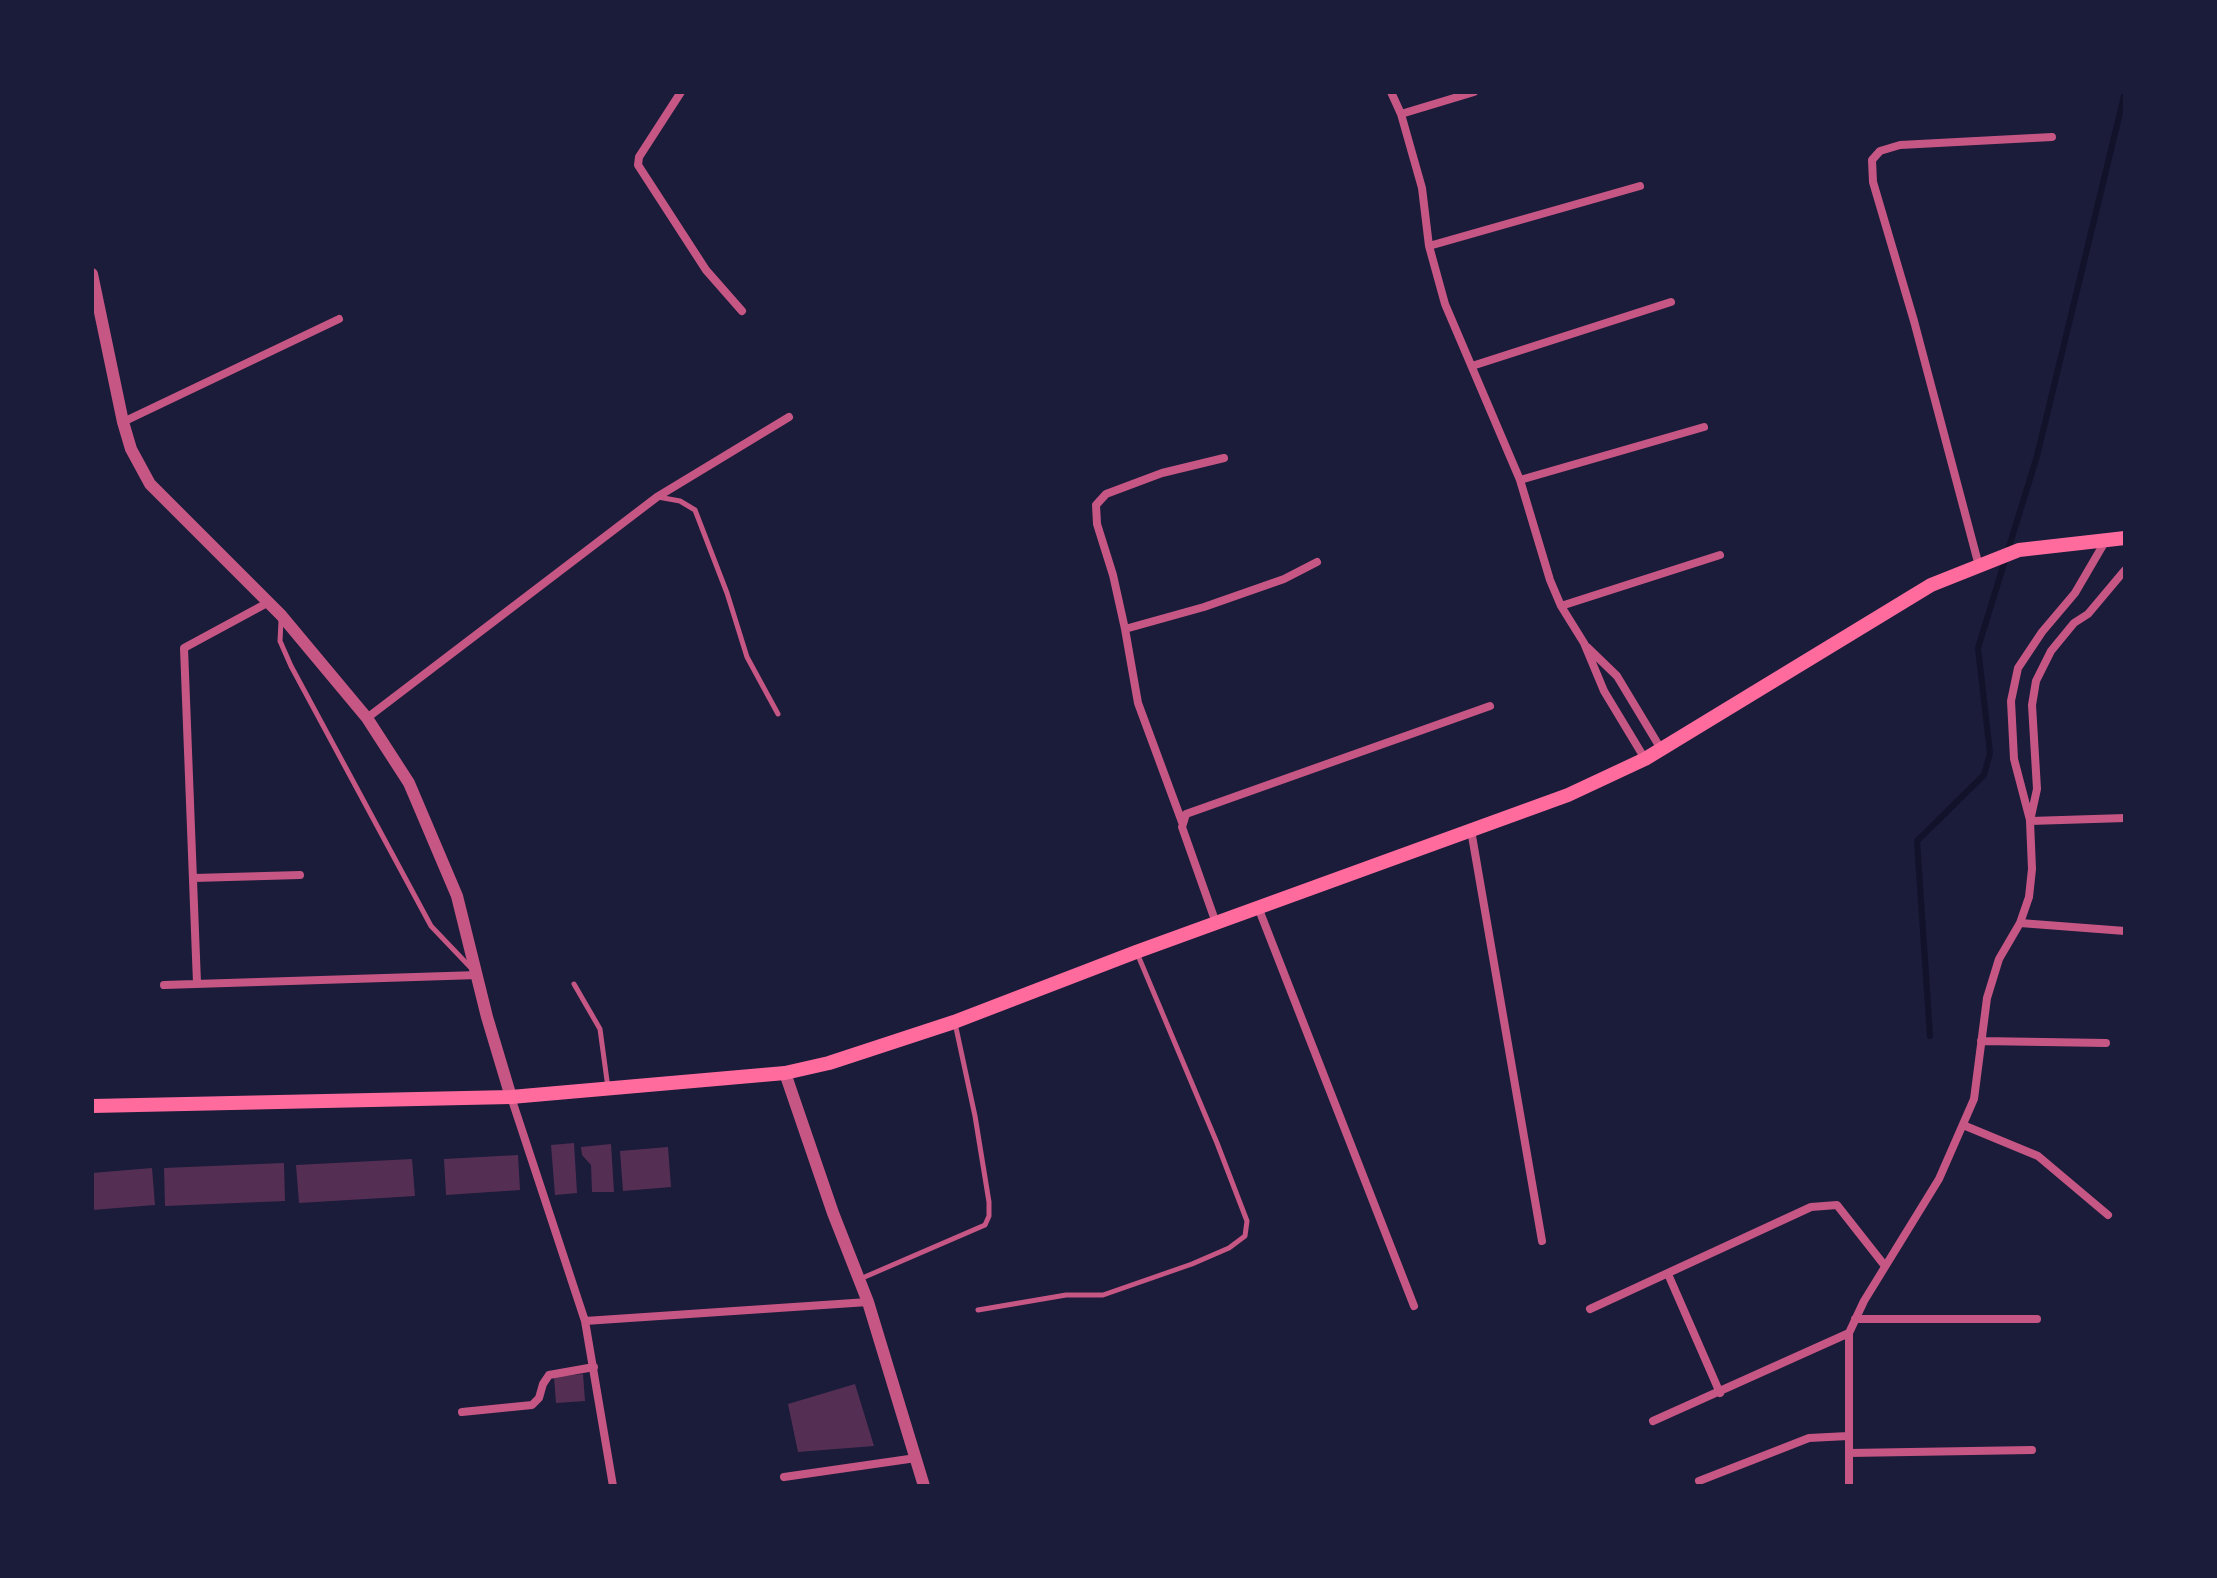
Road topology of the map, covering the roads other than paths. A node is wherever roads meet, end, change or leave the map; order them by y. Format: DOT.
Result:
graph roads {
  1 [pos="681,92"];
  2 [pos="1391,92"];
  3 [pos="1474,92"];
  4 [pos="1401,114"];
  5 [pos="2052,137"];
  6 [pos="1640,186"];
  7 [pos="1429,246"];
  8 [pos="92,274"];
  9 [pos="1671,302"];
  10 [pos="742,311"];
  11 [pos="339,319"];
  12 [pos="1472,366"];
  13 [pos="789,417"];
  14 [pos="123,422"];
  15 [pos="1704,427"];
  16 [pos="1224,458"];
  17 [pos="1520,480"];
  18 [pos="657,497"];
  19 [pos="2107,538"];
  20 [pos="2125,538"];
  21 [pos="1720,555"];
  22 [pos="1317,562"];
  23 [pos="1979,566"];
  24 [pos="2125,570"];
  25 [pos="269,602"];
  26 [pos="1561,606"];
  27 [pos="281,615"];
  28 [pos="1125,629"];
  29 [pos="1584,643"];
  30 [pos="1490,706"];
  31 [pos="778,714"];
  32 [pos="367,718"];
  33 [pos="1661,749"];
  34 [pos="1645,759"];
  35 [pos="2125,818"];
  36 [pos="2030,821"];
  37 [pos="1182,822"];
  38 [pos="1471,830"];
  39 [pos="300,875"];
  40 [pos="194,878"];
  41 [pos="1258,907"];
  42 [pos="1216,923"];
  43 [pos="2020,923"];
  44 [pos="2125,931"];
  45 [pos="1136,952"];
  46 [pos="478,975"];
  47 [pos="197,983"];
  48 [pos="574,984"];
  49 [pos="164,985"];
  50 [pos="954,1022"];
  51 [pos="1981,1041"];
  52 [pos="2106,1043"];
  53 [pos="785,1073"];
  54 [pos="608,1089"];
  55 [pos="511,1097"];
  56 [pos="92,1106"];
  57 [pos="1963,1125"];
  58 [pos="2108,1215"];
  59 [pos="1542,1241"];
  60 [pos="1885,1266"];
  61 [pos="1668,1274"];
  62 [pos="858,1279"];
  63 [pos="868,1302"];
  64 [pos="1414,1306"];
  65 [pos="1590,1309"];
  66 [pos="978,1310"];
  67 [pos="1855,1319"];
  68 [pos="2037,1319"];
  69 [pos="585,1321"];
  70 [pos="1849,1333"];
  71 [pos="594,1367"];
  72 [pos="1720,1393"];
  73 [pos="462,1412"];
  74 [pos="1653,1421"];
  75 [pos="1848,1436"];
  76 [pos="2032,1450"];
  77 [pos="1849,1453"];
  78 [pos="916,1458"];
  79 [pos="784,1477"];
  80 [pos="1699,1481"];
  81 [pos="613,1486"];
  82 [pos="924,1486"];
  83 [pos="1849,1486"];
  1 -- 10 [label="street"];
  2 -- 4 [label="street"];
  3 -- 4 [label="street"];
  4 -- 7 [label="street"];
  5 -- 23 [label="street"];
  6 -- 7 [label="street"];
  7 -- 12 [label="street"];
  8 -- 14 [label="street"];
  9 -- 12 [label="street"];
  11 -- 14 [label="street"];
  12 -- 17 [label="street"];
  13 -- 18 [label="street"];
  14 -- 25 [label="street"];
  15 -- 17 [label="street"];
  16 -- 28 [label="street"];
  17 -- 26 [label="street"];
  18 -- 31 [label="lane"];
  18 -- 32 [label="street"];
  19 -- 20 [label="main road"];
  19 -- 23 [label="main road"];
  19 -- 36 [label="street"];
  21 -- 26 [label="street"];
  22 -- 28 [label="street"];
  23 -- 33 [label="main road"];
  24 -- 36 [label="street"];
  25 -- 27 [label="street"];
  25 -- 40 [label="street"];
  26 -- 29 [label="street"];
  27 -- 32 [label="street"];
  27 -- 46 [label="lane"];
  28 -- 37 [label="street"];
  29 -- 33 [label="street"];
  29 -- 34 [label="street"];
  30 -- 37 [label="street"];
  32 -- 46 [label="street"];
  33 -- 34 [label="main road"];
  34 -- 38 [label="main road"];
  35 -- 36 [label="street"];
  36 -- 43 [label="street"];
  37 -- 42 [label="street"];
  38 -- 41 [label="main road"];
  38 -- 59 [label="street"];
  39 -- 40 [label="street"];
  40 -- 47 [label="street"];
  41 -- 42 [label="main road"];
  41 -- 64 [label="street"];
  42 -- 45 [label="main road"];
  43 -- 44 [label="street"];
  43 -- 51 [label="street"];
  45 -- 50 [label="main road"];
  45 -- 66 [label="lane"];
  46 -- 47 [label="street"];
  46 -- 55 [label="street"];
  47 -- 49 [label="street"];
  48 -- 54 [label="lane"];
  50 -- 53 [label="main road"];
  50 -- 62 [label="lane"];
  51 -- 52 [label="street"];
  51 -- 57 [label="street"];
  53 -- 54 [label="main road"];
  53 -- 62 [label="street"];
  54 -- 55 [label="main road"];
  55 -- 56 [label="main road"];
  55 -- 69 [label="street"];
  57 -- 58 [label="street"];
  57 -- 60 [label="street"];
  60 -- 61 [label="street"];
  60 -- 67 [label="street"];
  61 -- 65 [label="street"];
  61 -- 72 [label="street"];
  62 -- 63 [label="street"];
  63 -- 69 [label="street"];
  63 -- 78 [label="street"];
  67 -- 68 [label="street"];
  67 -- 70 [label="street"];
  69 -- 71 [label="street"];
  70 -- 72 [label="street"];
  70 -- 75 [label="street"];
  71 -- 73 [label="street"];
  71 -- 81 [label="street"];
  72 -- 74 [label="street"];
  75 -- 77 [label="street"];
  75 -- 80 [label="street"];
  76 -- 77 [label="street"];
  77 -- 83 [label="street"];
  78 -- 79 [label="street"];
  78 -- 82 [label="street"];
}
